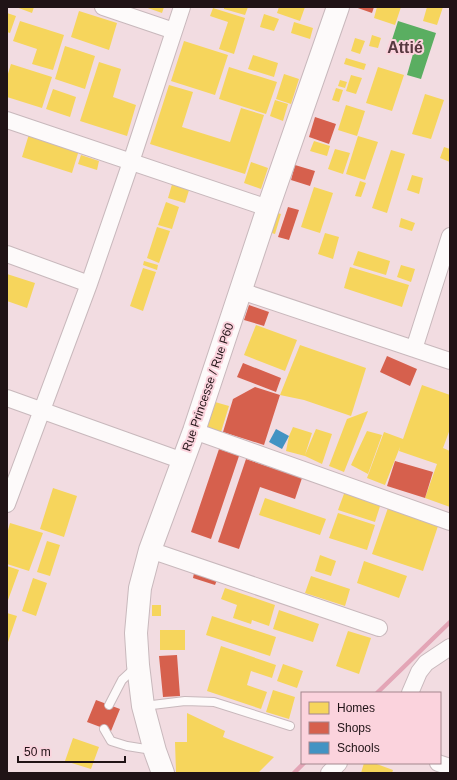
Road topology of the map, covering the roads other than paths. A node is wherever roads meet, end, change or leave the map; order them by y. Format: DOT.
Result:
graph roads {
  1 [pos="102,7"];
  2 [pos="182,7"];
  3 [pos="338,7"];
  4 [pos="174,31"];
  5 [pos="7,120"];
  6 [pos="131,162"];
  7 [pos="268,208"];
  8 [pos="450,236"];
  9 [pos="7,254"];
  10 [pos="89,284"];
  11 [pos="241,291"];
  12 [pos="414,349"];
  13 [pos="450,361"];
  14 [pos="7,398"];
  15 [pos="42,410"];
  16 [pos="194,432"];
  17 [pos="183,461"];
  18 [pos="7,504"];
  19 [pos="450,522"];
  20 [pos="150,550"];
  21 [pos="379,628"];
  22 [pos="450,648"];
  23 [pos="138,665"];
  24 [pos="410,692"];
  25 [pos="108,704"];
  26 [pos="143,706"];
  27 [pos="290,726"];
  28 [pos="104,729"];
  29 [pos="155,751"];
  30 [pos="339,764"];
  31 [pos="163,773"];
  32 [pos="329,773"];
  1 -- 4 [label="street"];
  2 -- 4 [label="street"];
  3 -- 7 [label="street, Rue Princesse / Rue P60"];
  4 -- 6 [label="street"];
  5 -- 6 [label="street"];
  6 -- 7 [label="street"];
  6 -- 10 [label="street"];
  7 -- 11 [label="street, Rue Princesse / Rue P60"];
  8 -- 12 [label="street"];
  9 -- 10 [label="street"];
  10 -- 15 [label="street"];
  11 -- 12 [label="street"];
  11 -- 16 [label="street, Rue Princesse / Rue P60"];
  12 -- 13 [label="street"];
  14 -- 15 [label="street"];
  15 -- 17 [label="street"];
  15 -- 18 [label="street"];
  16 -- 17 [label="street, Rue Princesse / Rue P60"];
  16 -- 19 [label="street"];
  17 -- 20 [label="street, Rue Princesse / Rue P60"];
  20 -- 21 [label="street"];
  20 -- 23 [label="street, Rue Princesse / Rue P60"];
  22 -- 24 [label="street"];
  23 -- 25 [label="lane"];
  23 -- 26 [label="street, Rue Princesse / Rue P60"];
  26 -- 27 [label="lane"];
  26 -- 29 [label="street, Rue Princesse / Rue P60"];
  28 -- 29 [label="lane"];
  29 -- 31 [label="street, Rue Princesse / Rue P60"];
  30 -- 32 [label="street"];
}
